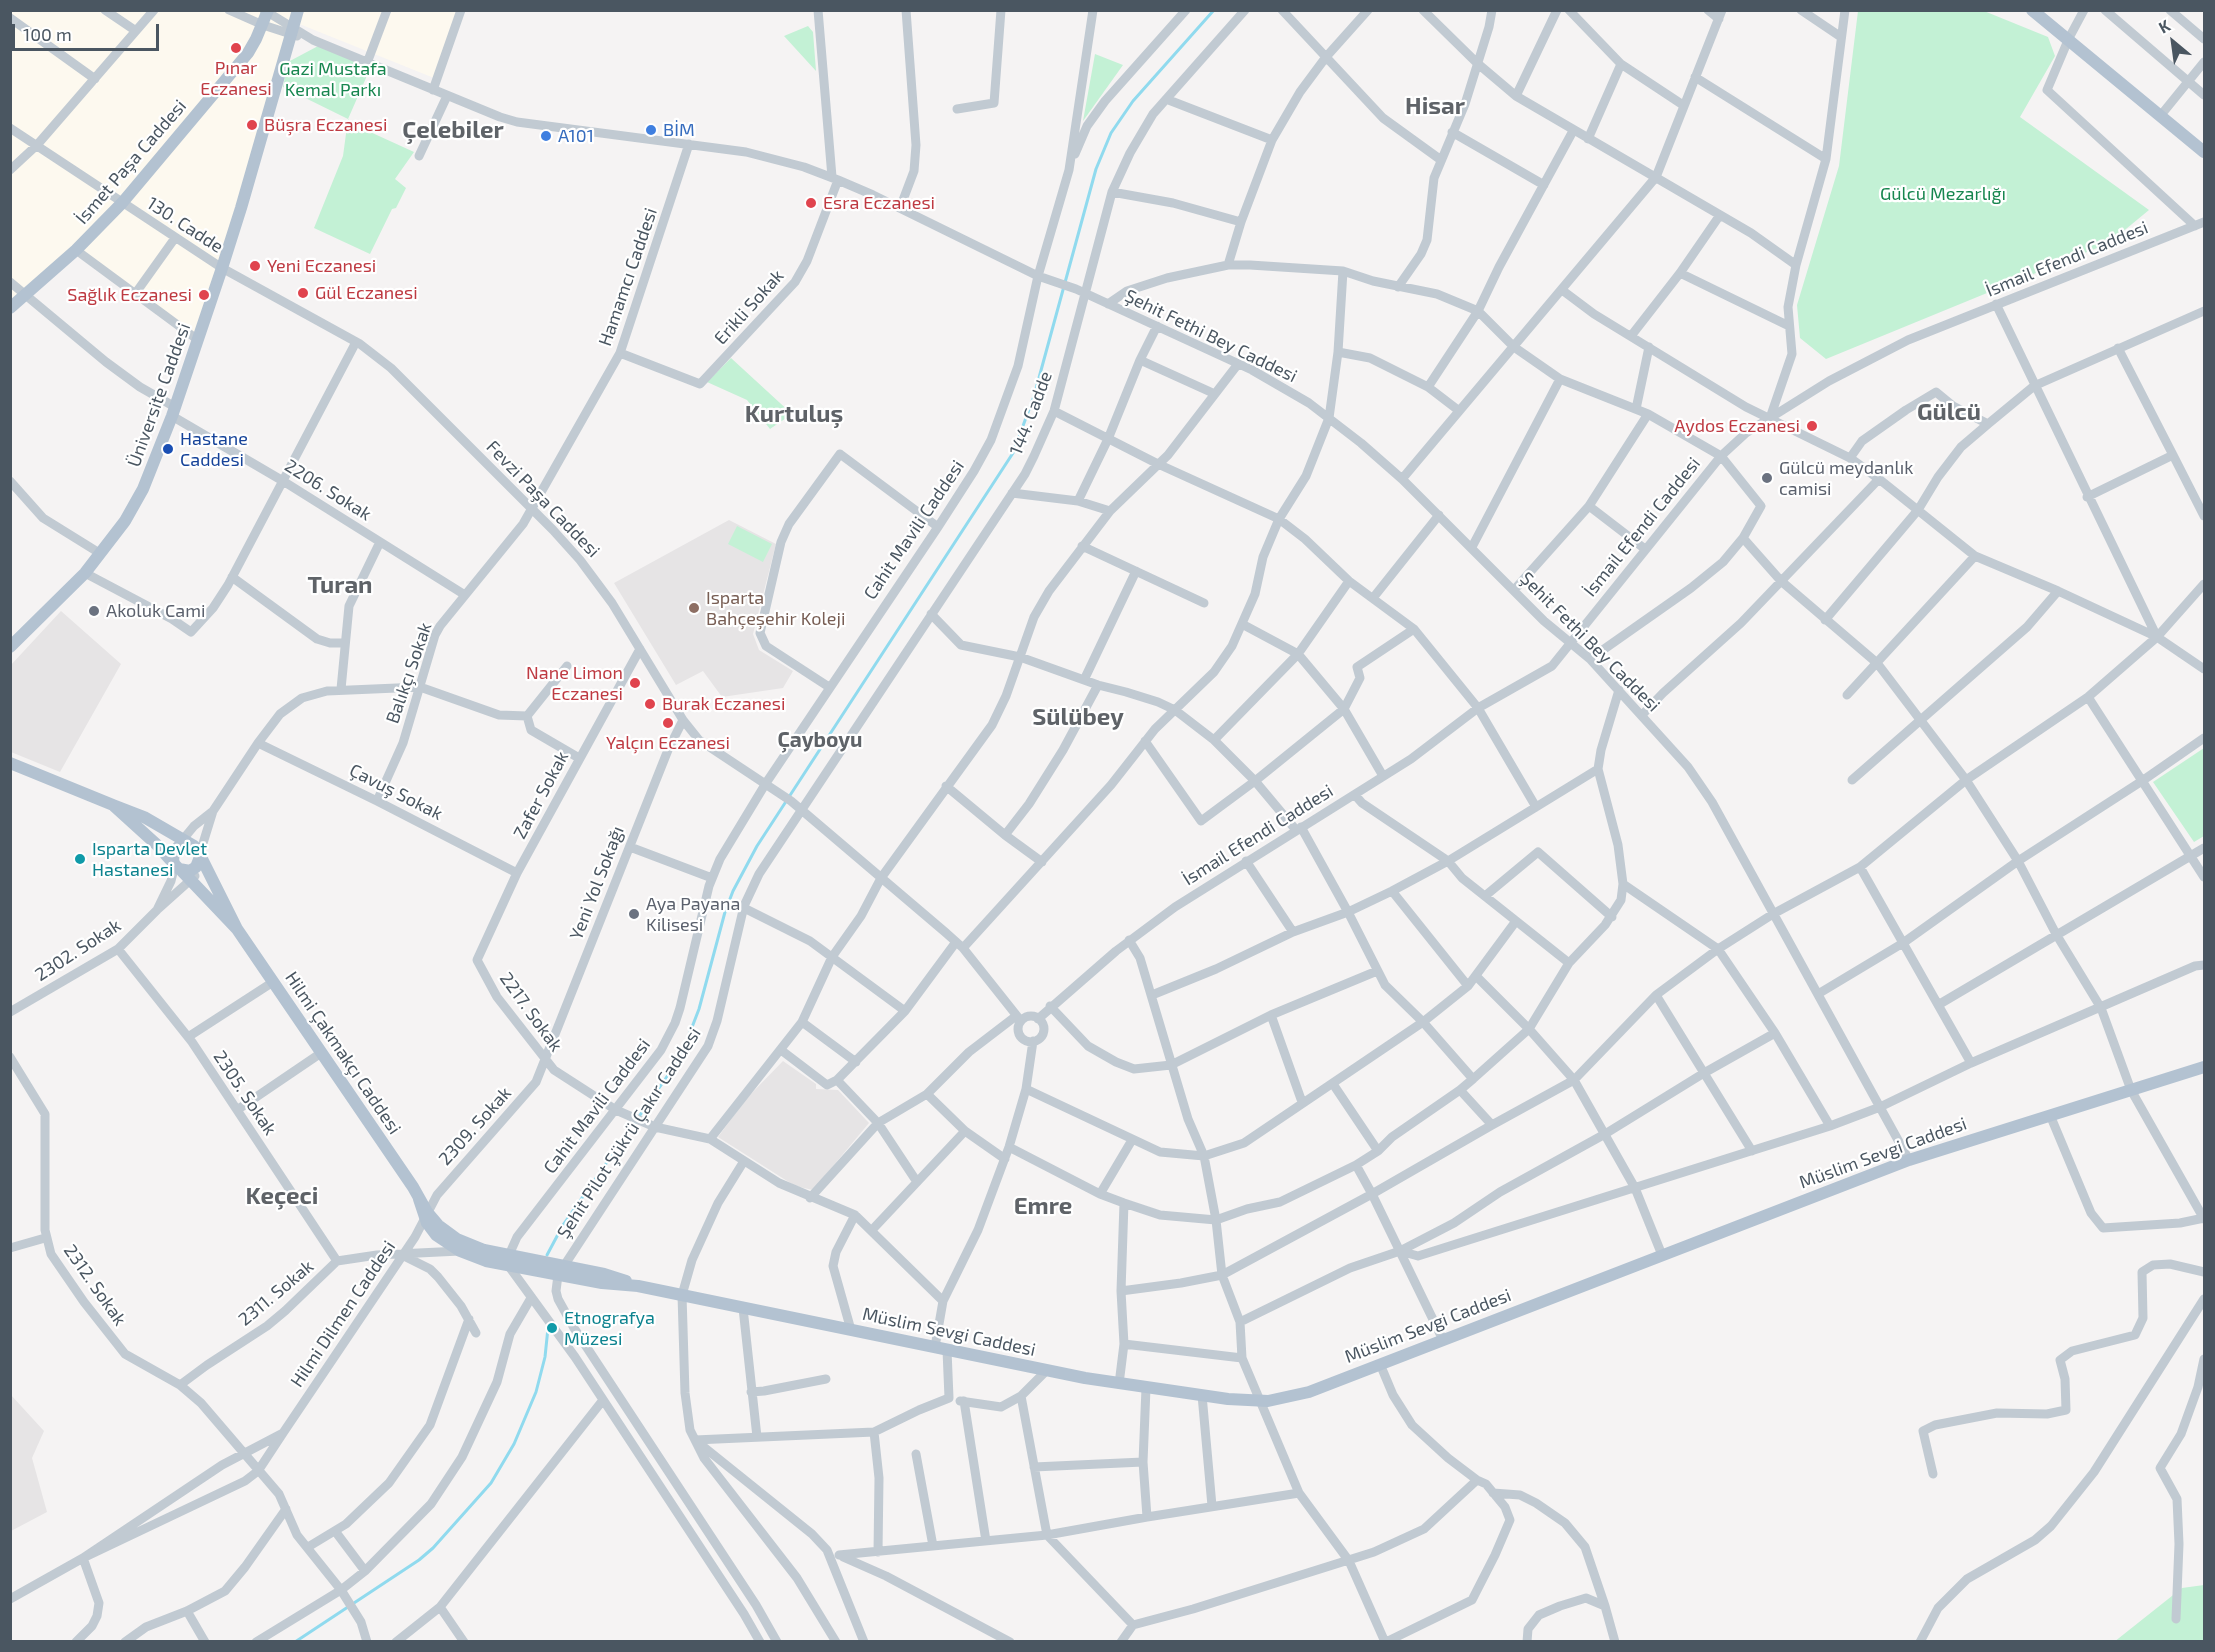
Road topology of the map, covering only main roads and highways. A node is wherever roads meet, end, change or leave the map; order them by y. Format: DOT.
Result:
graph roads {
  1 [pos="298,10"];
  2 [pos="2032,10"];
  3 [pos="267,11"];
  4 [pos="2205,152"];
  5 [pos="10,308"];
  6 [pos="10,647"];
  7 [pos="10,763"];
  8 [pos="113,805"];
  9 [pos="191,849"];
  10 [pos="177,867"];
  11 [pos="237,929"];
  12 [pos="2205,1067"];
  13 [pos="419,1198"];
  14 [pos="426,1215"];
  15 [pos="508,1260"];
  1 -- 6 [label="main road, Üniversite Caddesi"];
  2 -- 4 [label="main road"];
  3 -- 5 [label="main road, İsmet Paşa Caddesi"];
  7 -- 8 [label="main road, Hilmi Çakmakçı Caddesi"];
  8 -- 9 [label="main road, Hilmi Çakmakçı Caddesi"];
  8 -- 10 [label="main road, Hilmi Çakmakçı Caddesi"];
  9 -- 10 [label="main road"];
  9 -- 10 [label="main road"];
  9 -- 11 [label="main road, Hilmi Çakmakçı Caddesi"];
  10 -- 11 [label="main road, Hilmi Çakmakçı Caddesi"];
  11 -- 13 [label="main road, Hilmi Çakmakçı Caddesi"];
  12 -- 15 [label="main road, Müslim Sevgi Caddesi"];
  13 -- 14 [label="main road, Müslim Sevgi Caddesi"];
  14 -- 15 [label="main road, Müslim Sevgi Caddesi"];
  14 -- 15 [label="main road, Müslim Sevgi Caddesi"];
}
